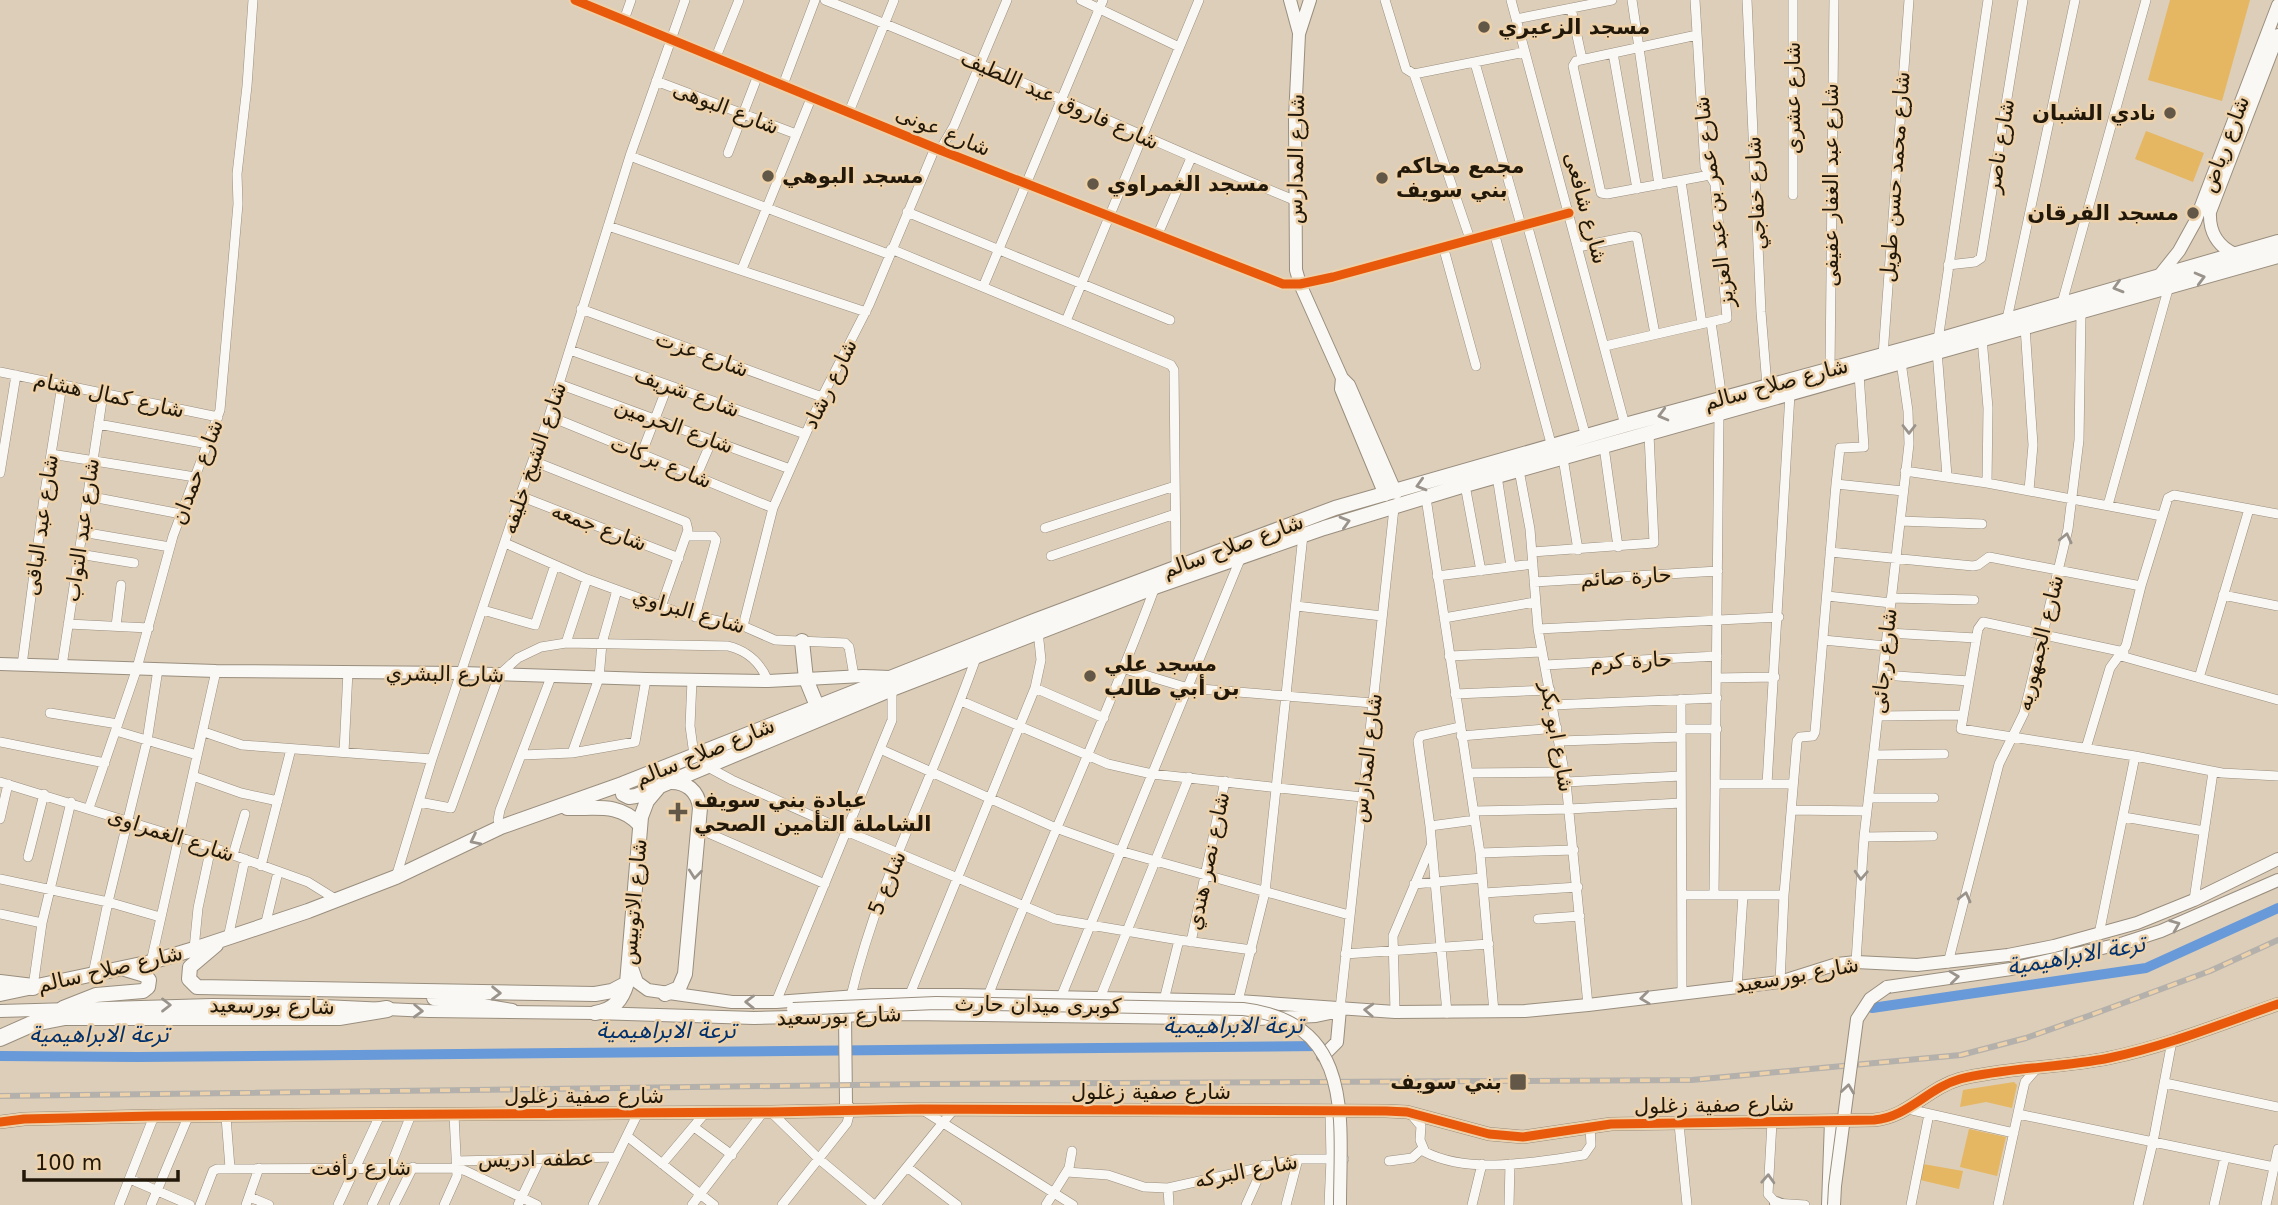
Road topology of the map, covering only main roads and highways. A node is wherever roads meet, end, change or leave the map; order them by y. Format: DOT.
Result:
graph roads {
  1 [pos="1290,0"];
  2 [pos="1310,0"];
  3 [pos="2277,8"];
  4 [pos="1299,34"];
  5 [pos="2278,35"];
  6 [pos="2225,156"];
  7 [pos="2278,242"];
  8 [pos="2235,254"];
  9 [pos="2278,256"];
  10 [pos="2164,281"];
  11 [pos="1937,345"];
  12 [pos="1720,406"];
  13 [pos="1391,499"];
  14 [pos="802,642"];
  15 [pos="0,664"];
  16 [pos="806,679"];
  17 [pos="892,683"];
  18 [pos="817,706"];
  19 [pos="664,783"];
  20 [pos="622,784"];
  21 [pos="556,807"];
  22 [pos="640,825"];
  23 [pos="2278,859"];
  24 [pos="2278,880"];
  25 [pos="224,940"];
  26 [pos="629,962"];
  27 [pos="122,968"];
  28 [pos="627,982"];
  29 [pos="0,983"];
  30 [pos="33,987"];
  31 [pos="413,992"];
  32 [pos="0,994"];
  33 [pos="665,994"];
  34 [pos="1100,998"];
  35 [pos="2278,1004"];
  36 [pos="63,1008"];
  37 [pos="387,1009"];
  38 [pos="0,1011"];
  39 [pos="512,1011"];
  40 [pos="595,1013"];
  41 [pos="666,1015"];
  42 [pos="1339,1015"];
  43 [pos="845,1016"];
  44 [pos="754,1018"];
  45 [pos="1096,1018"];
  46 [pos="0,1038"];
  47 [pos="1323,1056"];
  48 [pos="850,1111"];
  49 [pos="1836,1120"];
  50 [pos="0,1122"];
  51 [pos="1834,1161"];
  52 [pos="1342,1205"];
  53 [pos="1828,1205"];
  54 [pos="1836,1205"];
  1 -- 4 [label="main road, شارع المدارس"];
  2 -- 4 [label="main road, شارع المدارس"];
  3 -- 6 [label="main road, شارع رياض"];
  4 -- 13 [label="main road, شارع المدارس"];
  5 -- 6 [label="main road, شارع رياض"];
  6 -- 8 [label="main road, شارع رياض"];
  6 -- 10 [label="main road, شارع رياض"];
  7 -- 8 [label="main road, شارع صلاح سالم"];
  8 -- 10 [label="main road, شارع صلاح سالم"];
  10 -- 9 [label="main road, شارع صلاح سالم, one-way"];
  10 -- 11 [label="main road, شارع صلاح سالم, one-way"];
  10 -- 11 [label="main road, شارع صلاح سالم"];
  11 -- 12 [label="main road, شارع صلاح سالم"];
  11 -- 12 [label="main road, شارع صلاح سالم"];
  12 -- 13 [label="main road, شارع صلاح سالم, one-way"];
  12 -- 13 [label="main road, شارع صلاح سالم"];
  17 -- 13 [label="main road, شارع صلاح سالم, one-way"];
  13 -- 17 [label="main road, شارع صلاح سالم"];
  14 -- 16 [label="main road"];
  15 -- 16 [label="main road, شارع البشري"];
  16 -- 17 [label="main road, شارع البشري"];
  16 -- 18 [label="main road"];
  17 -- 18 [label="main road, شارع صلاح سالم"];
  17 -- 19 [label="main road, شارع صلاح سالم"];
  18 -- 20 [label="main road, شارع صلاح سالم"];
  19 -- 20 [label="main road, شارع صلاح سالم"];
  19 -- 22 [label="main road, شارع الاتوبيس"];
  19 -- 33 [label="main road, one-way"];
  20 -- 21 [label="main road, شارع صلاح سالم"];
  21 -- 22 [label="main road"];
  21 -- 25 [label="main road, شارع صلاح سالم, one-way"];
  22 -- 26 [label="main road, شارع الاتوبيس"];
  23 -- 42 [label="main road, شارع بورسعيد, one-way"];
  54 -- 24 [label="main road, one-way, bridge"];
  25 -- 27 [label="main road, شارع صلاح سالم"];
  25 -- 31 [label="main road, شارع صلاح سالم"];
  26 -- 28 [label="main road, شارع الاتوبيس"];
  26 -- 33 [label="main road, شارع بورسعيد"];
  27 -- 30 [label="main road, شارع صلاح سالم"];
  27 -- 36 [label="main road"];
  31 -- 28 [label="main road, شارع صلاح سالم, one-way"];
  28 -- 40 [label="main road, شارع الاتوبيس"];
  29 -- 30 [label="highway"];
  30 -- 32 [label="main road, شارع صلاح سالم"];
  31 -- 39 [label="main road"];
  34 -- 33 [label="main road, شارع بورسعيد, one-way"];
  33 -- 41 [label="main road"];
  34 -- 42 [label="main road, شارع بورسعيد"];
  34 -- 45 [label="main road"];
  35 -- 49 [label="main road, شارع صفية زغلول"];
  36 -- 37 [label="main road, شارع بورسعيد, one-way"];
  36 -- 38 [label="main road, شارع بورسعيد"];
  37 -- 39 [label="main road, شارع بورسعيد, one-way"];
  37 -- 46 [label="highway"];
  39 -- 40 [label="main road, شارع بورسعيد"];
  40 -- 41 [label="main road, شارع بورسعيد"];
  41 -- 44 [label="main road, شارع بورسعيد"];
  42 -- 45 [label="main road, شارع بورسعيد"];
  42 -- 47 [label="main road"];
  43 -- 44 [label="main road, شارع بورسعيد"];
  43 -- 45 [label="main road, شارع بورسعيد"];
  43 -- 48 [label="main road"];
  44 -- 52 [label="main road, كوبرى ميدان حارث, bridge"];
  48 -- 49 [label="main road, شارع صفية زغلول"];
  48 -- 50 [label="main road, شارع صفية زغلول"];
  49 -- 51 [label="main road"];
  51 -- 53 [label="main road"];
  51 -- 54 [label="main road"];
}
